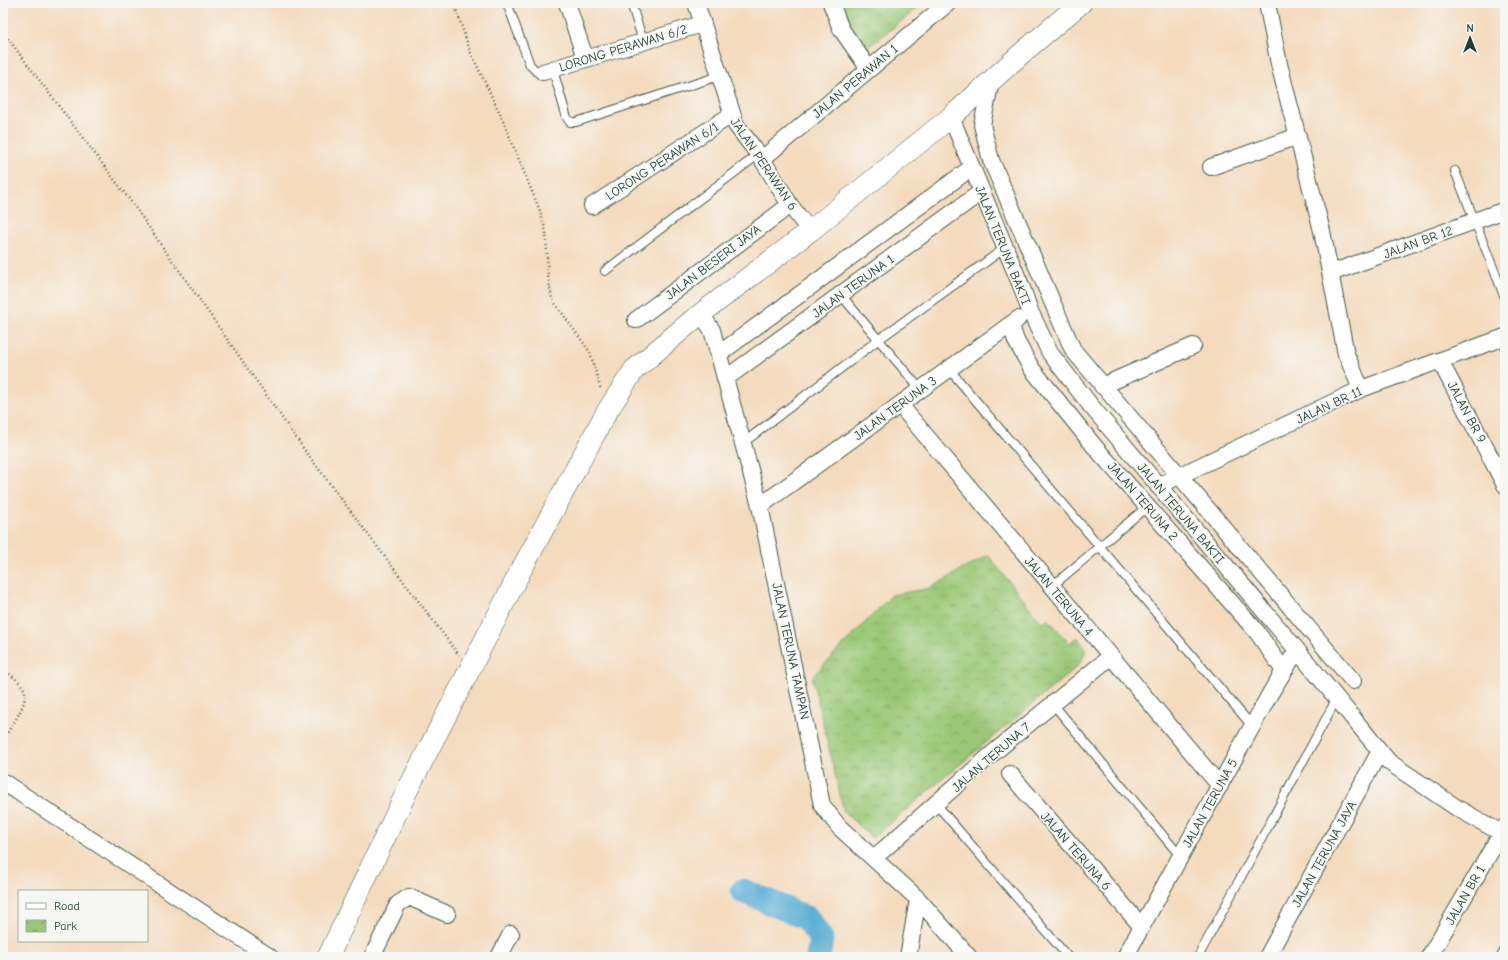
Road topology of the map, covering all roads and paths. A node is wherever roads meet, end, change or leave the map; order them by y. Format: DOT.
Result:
graph roads {
  1 [pos="454,3"];
  2 [pos="507,3"];
  3 [pos="567,3"];
  4 [pos="632,3"];
  5 [pos="696,3"];
  6 [pos="831,3"];
  7 [pos="948,3"];
  8 [pos="1080,3"];
  9 [pos="1266,3"];
  10 [pos="702,24"];
  11 [pos="3,32"];
  12 [pos="643,41"];
  13 [pos="585,58"];
  14 [pos="869,69"];
  15 [pos="548,71"];
  16 [pos="719,76"];
  17 [pos="991,81"];
  18 [pos="731,115"];
  19 [pos="951,117"];
  20 [pos="1298,136"];
  21 [pos="760,156"];
  22 [pos="1211,167"];
  23 [pos="971,168"];
  24 [pos="1455,172"];
  25 [pos="981,192"];
  26 [pos="790,205"];
  27 [pos="592,206"];
  28 [pos="1505,210"];
  29 [pos="1476,221"];
  30 [pos="810,231"];
  31 [pos="1005,248"];
  32 [pos="605,272"];
  33 [pos="1331,273"];
  34 [pos="841,295"];
  35 [pos="1505,298"];
  36 [pos="1030,311"];
  37 [pos="701,314"];
  38 [pos="636,320"];
  39 [pos="1011,324"];
  40 [pos="1505,337"];
  41 [pos="878,340"];
  42 [pos="1193,346"];
  43 [pos="719,354"];
  44 [pos="1440,361"];
  45 [pos="949,369"];
  46 [pos="725,379"];
  47 [pos="1102,386"];
  48 [pos="1361,389"];
  49 [pos="920,390"];
  50 [pos="900,405"];
  51 [pos="606,413"];
  52 [pos="743,443"];
  53 [pos="1180,475"];
  54 [pos="1504,480"];
  55 [pos="1158,486"];
  56 [pos="760,506"];
  57 [pos="1148,506"];
  58 [pos="1100,546"];
  59 [pos="1051,587"];
  60 [pos="1297,650"];
  61 [pos="1110,657"];
  62 [pos="3,669"];
  63 [pos="470,670"];
  64 [pos="1284,671"];
  65 [pos="1353,681"];
  66 [pos="1337,698"];
  67 [pos="1053,704"];
  68 [pos="1252,726"];
  69 [pos="3,740"];
  70 [pos="1380,751"];
  71 [pos="1010,774"];
  72 [pos="3,782"];
  73 [pos="1220,786"];
  74 [pos="936,804"];
  75 [pos="1504,832"];
  76 [pos="1181,857"];
  77 [pos="874,858"];
  78 [pos="918,899"];
  79 [pos="448,914"];
  80 [pos="1142,927"];
  81 [pos="511,934"];
  82 [pos="1505,949"];
  83 [pos="270,957"];
  84 [pos="328,957"];
  85 [pos="372,957"];
  86 [pos="499,957"];
  87 [pos="908,957"];
  88 [pos="969,957"];
  89 [pos="1068,957"];
  90 [pos="1125,957"];
  91 [pos="1198,957"];
  92 [pos="1268,957"];
  93 [pos="1429,957"];
  94 [pos="1500,957"];
  1 -- 51 [label="path"];
  2 -- 15 [label="lane"];
  3 -- 13 [label="street"];
  4 -- 12 [label="lane"];
  5 -- 10 [label="street, JALAN PERAWAN 6"];
  6 -- 14 [label="street"];
  7 -- 14 [label="street, JALAN PERAWAN 1"];
  8 -- 17 [label="street"];
  9 -- 20 [label="street"];
  10 -- 12 [label="street, LORONG PERAWAN 6/2"];
  10 -- 16 [label="street, JALAN PERAWAN 6"];
  11 -- 63 [label="path"];
  12 -- 13 [label="street, LORONG PERAWAN 6/2"];
  13 -- 15 [label="street, LORONG PERAWAN 6/2"];
  14 -- 21 [label="street, JALAN PERAWAN 1"];
  15 -- 16 [label="lane"];
  16 -- 18 [label="street, JALAN PERAWAN 6"];
  17 -- 19 [label="street"];
  17 -- 47 [label="street"];
  18 -- 21 [label="street, JALAN PERAWAN 6"];
  18 -- 27 [label="street, LORONG PERAWAN 6/1"];
  19 -- 23 [label="street, JALAN TERUNA BAKTI"];
  19 -- 30 [label="street"];
  20 -- 22 [label="street"];
  20 -- 33 [label="street"];
  21 -- 26 [label="street, JALAN PERAWAN 6"];
  21 -- 32 [label="lane"];
  23 -- 25 [label="street, JALAN TERUNA BAKTI"];
  23 -- 43 [label="street"];
  24 -- 29 [label="lane"];
  25 -- 31 [label="street, JALAN TERUNA BAKTI"];
  25 -- 34 [label="street, JALAN TERUNA 1"];
  26 -- 30 [label="street, JALAN PERAWAN 6"];
  26 -- 38 [label="street, JALAN BESERI JAYA"];
  28 -- 29 [label="street, JALAN BR 12"];
  29 -- 33 [label="street, JALAN BR 12"];
  29 -- 35 [label="lane"];
  30 -- 37 [label="street"];
  31 -- 36 [label="street, JALAN TERUNA BAKTI"];
  31 -- 41 [label="lane"];
  33 -- 48 [label="street"];
  34 -- 41 [label="lane"];
  34 -- 46 [label="street, JALAN TERUNA 1"];
  36 -- 39 [label="street, JALAN TERUNA 3"];
  36 -- 55 [label="street, JALAN TERUNA BAKTI"];
  37 -- 43 [label="street, JALAN TERUNA TAMPAN"];
  37 -- 51 [label="street"];
  39 -- 45 [label="street, JALAN TERUNA 3"];
  39 -- 57 [label="street, JALAN TERUNA 2"];
  40 -- 44 [label="street, JALAN BR 11"];
  41 -- 49 [label="lane"];
  41 -- 52 [label="lane"];
  42 -- 47 [label="street"];
  43 -- 46 [label="street, JALAN TERUNA TAMPAN"];
  44 -- 48 [label="street, JALAN BR 11"];
  44 -- 54 [label="street, JALAN BR 9"];
  45 -- 49 [label="street, JALAN TERUNA 3"];
  45 -- 58 [label="lane"];
  46 -- 52 [label="street, JALAN TERUNA TAMPAN"];
  47 -- 53 [label="street"];
  48 -- 53 [label="street, JALAN BR 11"];
  49 -- 50 [label="street, JALAN TERUNA 3"];
  50 -- 56 [label="street, JALAN TERUNA 3"];
  50 -- 59 [label="street, JALAN TERUNA 4"];
  51 -- 63 [label="street"];
  52 -- 56 [label="street, JALAN TERUNA TAMPAN"];
  53 -- 55 [label="street, JALAN BR 11"];
  53 -- 65 [label="street"];
  55 -- 60 [label="street, JALAN TERUNA BAKTI"];
  56 -- 77 [label="street, JALAN TERUNA TAMPAN"];
  57 -- 58 [label="lane"];
  57 -- 64 [label="street, JALAN TERUNA 2"];
  58 -- 59 [label="lane"];
  58 -- 68 [label="lane"];
  59 -- 61 [label="street, JALAN TERUNA 4"];
  60 -- 64 [label="street, JALAN TERUNA 5"];
  60 -- 66 [label="street, JALAN TERUNA BAKTI"];
  61 -- 67 [label="street, JALAN TERUNA 7"];
  61 -- 73 [label="street, JALAN TERUNA 4"];
  62 -- 69 [label="path"];
  63 -- 84 [label="street"];
  64 -- 68 [label="street, JALAN TERUNA 5"];
  66 -- 70 [label="street, JALAN TERUNA BAKTI"];
  66 -- 91 [label="lane"];
  67 -- 74 [label="street, JALAN TERUNA 7"];
  67 -- 76 [label="lane"];
  68 -- 73 [label="street, JALAN TERUNA 5"];
  70 -- 75 [label="street, JALAN TERUNA BAKTI"];
  70 -- 92 [label="street, JALAN TERUNA JAYA"];
  71 -- 80 [label="street, JALAN TERUNA 6"];
  72 -- 83 [label="street"];
  73 -- 76 [label="street, JALAN TERUNA 5"];
  74 -- 77 [label="street, JALAN TERUNA 7"];
  74 -- 89 [label="lane"];
  75 -- 93 [label="street, JALAN BR 1"];
  76 -- 80 [label="street, JALAN TERUNA 5"];
  77 -- 78 [label="street, JALAN TERUNA TAMPAN"];
  78 -- 87 [label="street"];
  78 -- 88 [label="street, JALAN TERUNA TAMPAN"];
  79 -- 85 [label="street"];
  80 -- 90 [label="street, JALAN TERUNA 5"];
  81 -- 86 [label="street"];
  82 -- 94 [label="lane"];
}
